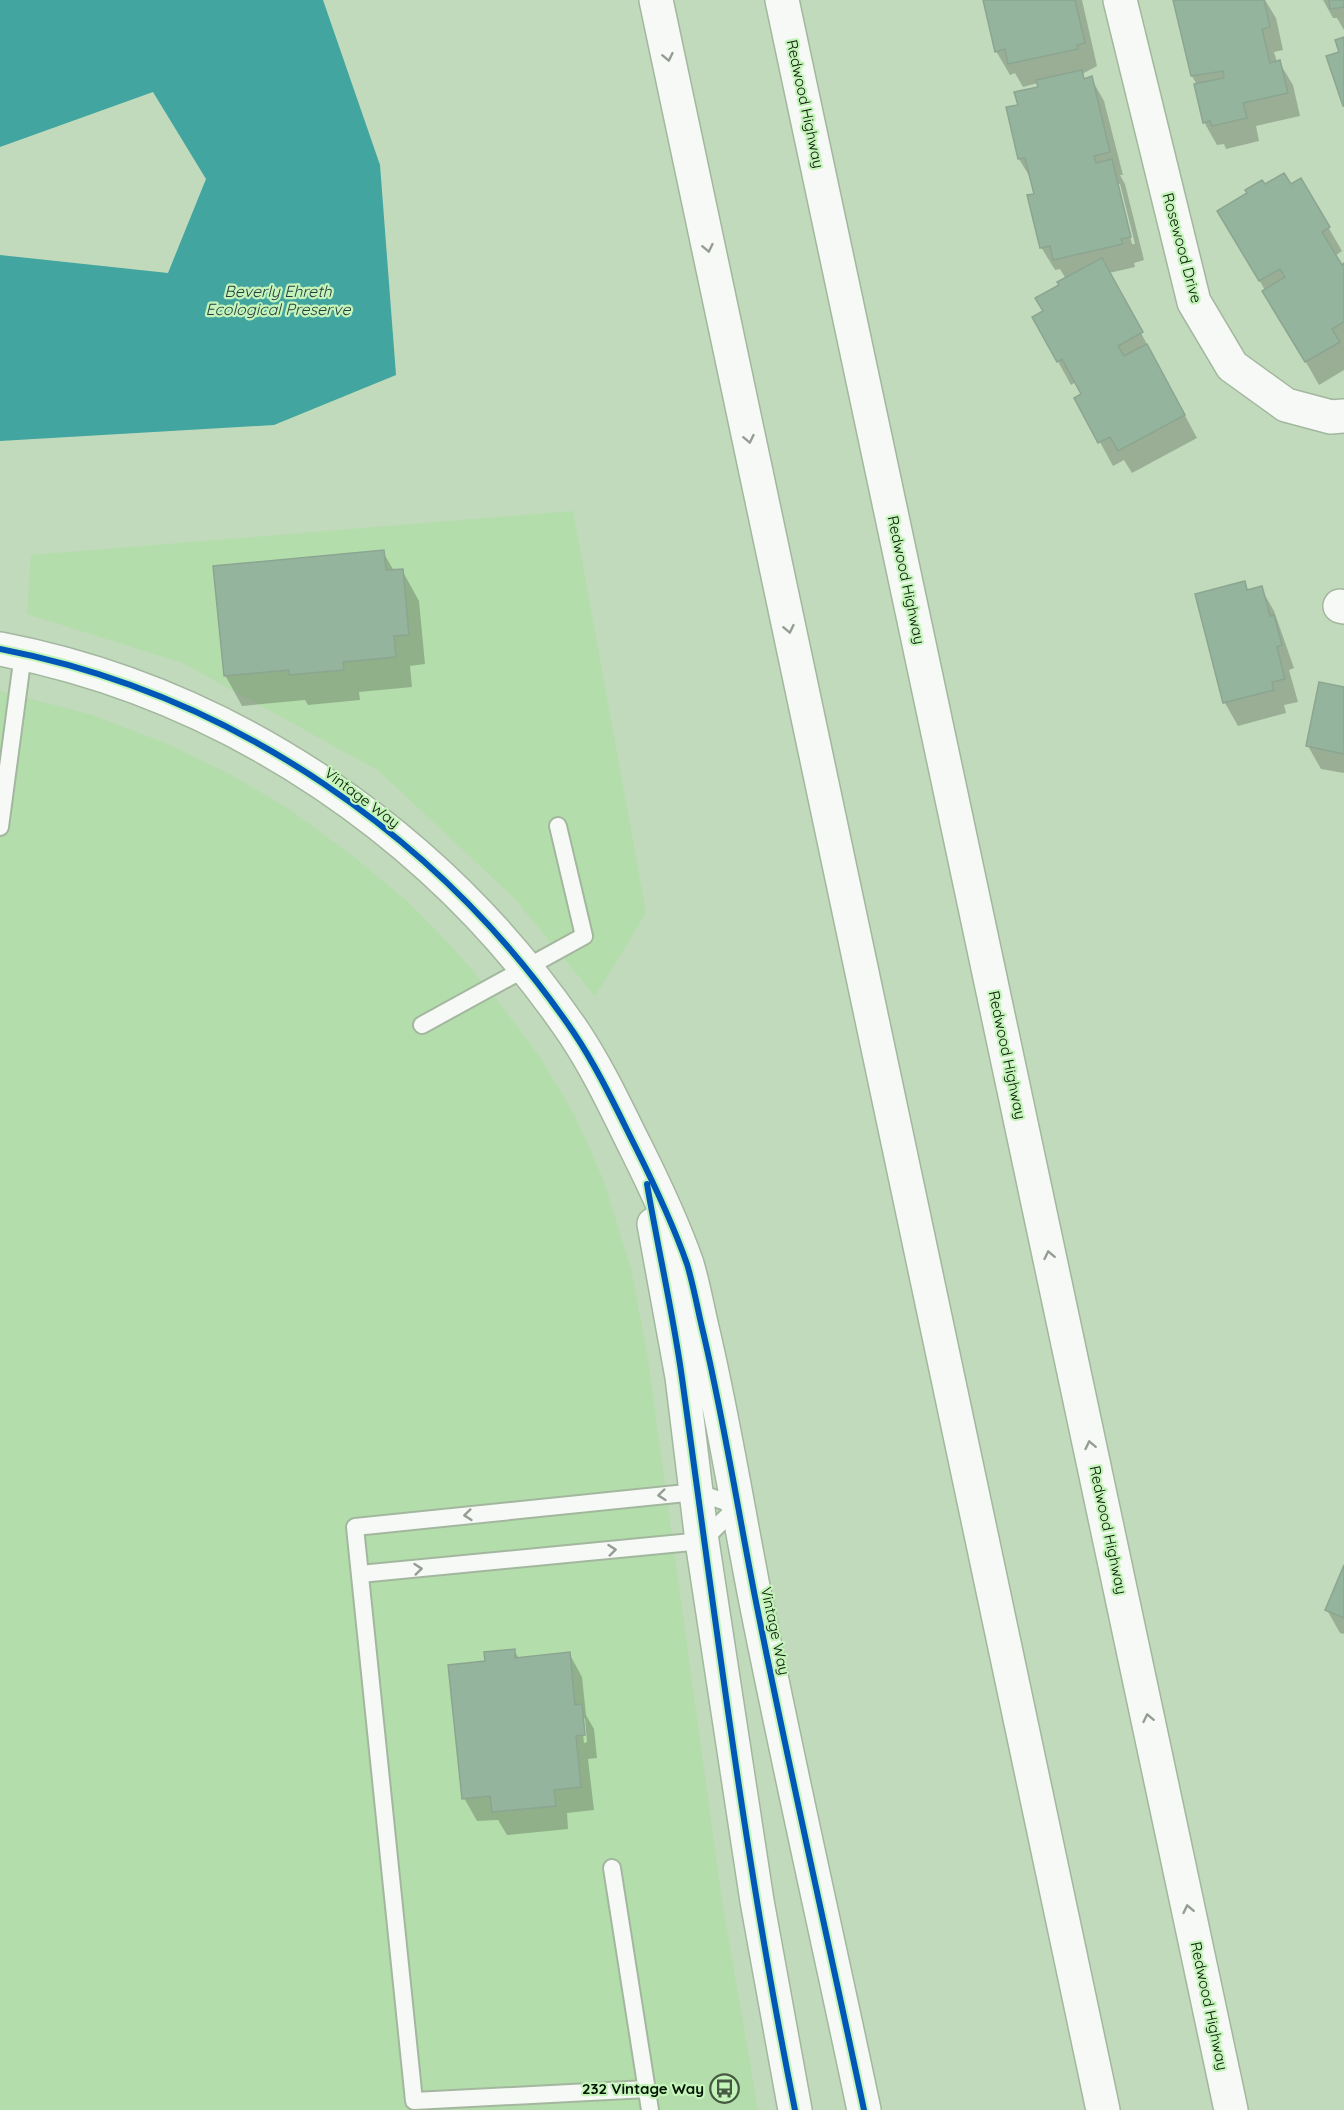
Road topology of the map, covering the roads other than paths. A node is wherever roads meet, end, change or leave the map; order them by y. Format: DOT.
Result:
graph roads {
  1 [pos="656,0"];
  2 [pos="782,0"];
  3 [pos="1120,0"];
  4 [pos="1344,416"];
  5 [pos="12,652"];
  6 [pos="3,788"];
  7 [pos="558,826"];
  8 [pos="0,827"];
  9 [pos="525,969"];
  10 [pos="422,1025"];
  11 [pos="644,1163"];
  12 [pos="696,1492"];
  13 [pos="738,1506"];
  14 [pos="702,1540"];
  15 [pos="360,1574"];
  16 [pos="612,1868"];
  17 [pos="646,2089"];
  18 [pos="650,2110"];
  19 [pos="795,2110"];
  20 [pos="864,2110"];
  21 [pos="1103,2110"];
  22 [pos="1231,2110"];
  1 -- 21 [label="main road, one-way"];
  22 -- 2 [label="main road, Redwood Highway, one-way"];
  3 -- 4 [label="main road, Rosewood Drive"];
  5 -- 6 [label="lane"];
  5 -- 9 [label="main road, Vintage Way"];
  6 -- 8 [label="lane"];
  7 -- 9 [label="lane"];
  9 -- 10 [label="lane"];
  9 -- 11 [label="main road, Vintage Way"];
  11 -- 12 [label="main road, Vintage Way"];
  11 -- 13 [label="main road, Vintage Way"];
  12 -- 13 [label="lane"];
  12 -- 14 [label="main road, Vintage Way"];
  12 -- 15 [label="lane, one-way"];
  13 -- 14 [label="lane"];
  13 -- 20 [label="main road, Vintage Way"];
  15 -- 14 [label="lane, one-way"];
  14 -- 19 [label="main road, Vintage Way"];
  15 -- 17 [label="lane"];
  16 -- 17 [label="lane"];
  17 -- 18 [label="lane"];
}
